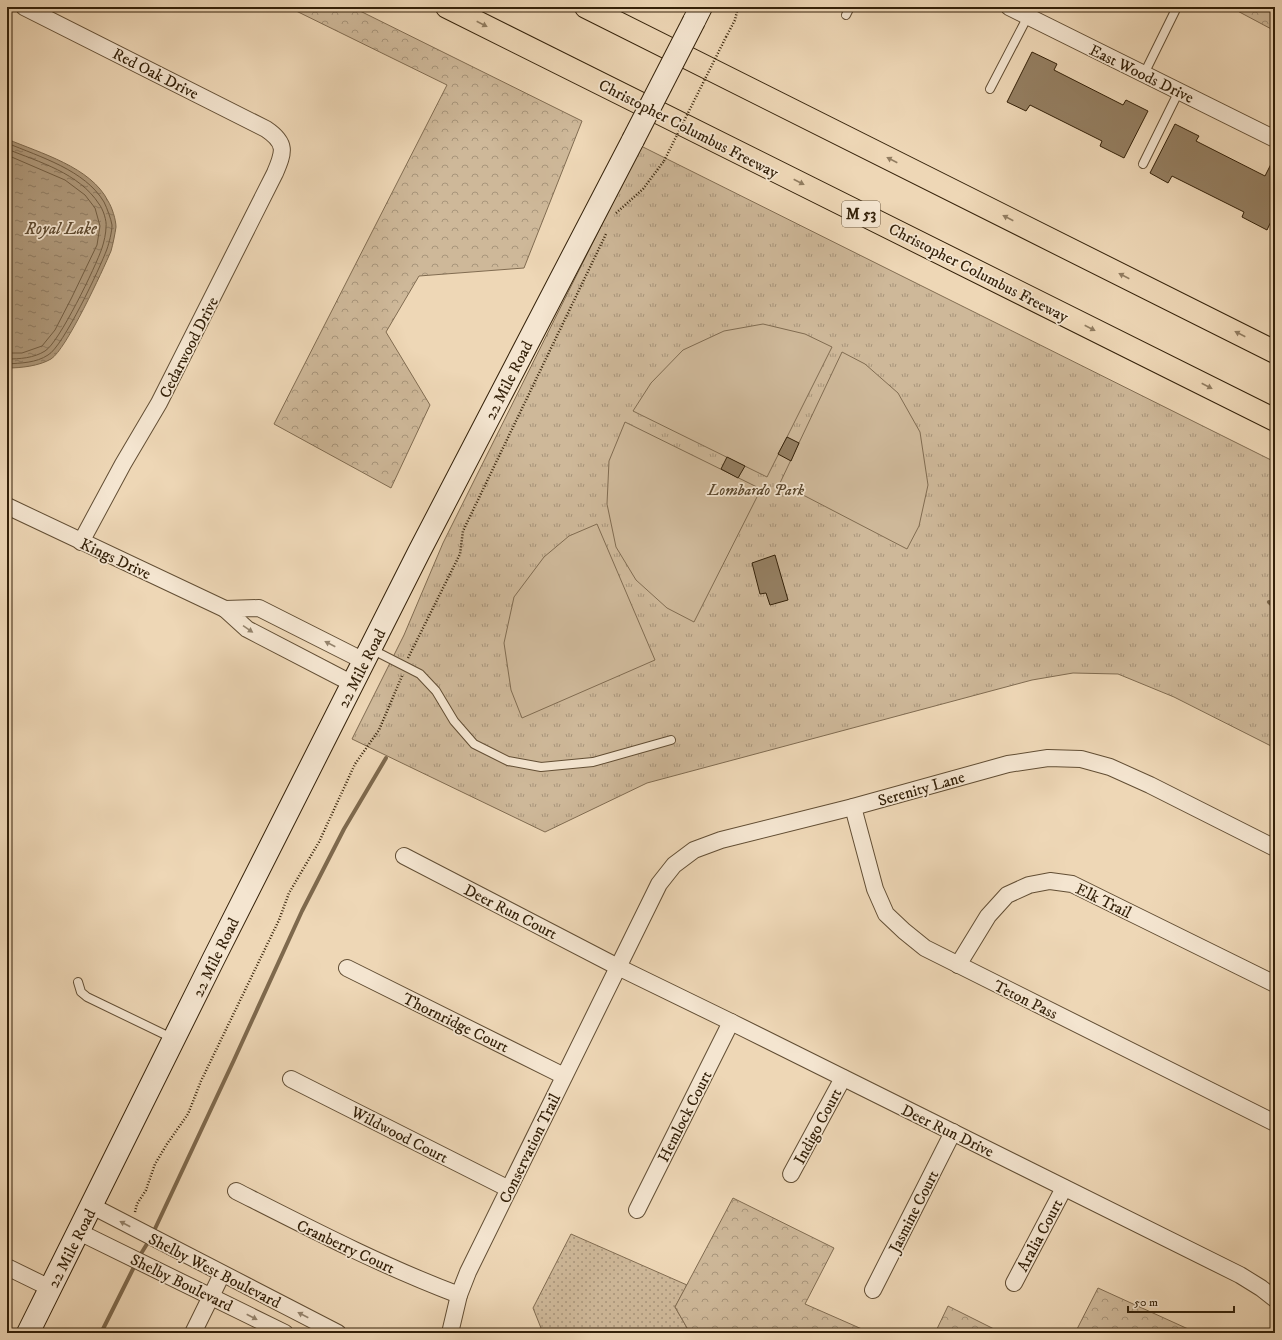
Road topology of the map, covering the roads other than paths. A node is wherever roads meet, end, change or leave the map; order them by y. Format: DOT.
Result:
graph roads {
  1 [pos="24,7"];
  2 [pos="447,7"];
  3 [pos="586,7"];
  4 [pos="850,7"];
  5 [pos="1009,7"];
  6 [pos="1176,9"];
  7 [pos="698,14"];
  8 [pos="846,15"];
  9 [pos="1028,16"];
  10 [pos="1144,74"];
  11 [pos="990,89"];
  12 [pos="1179,91"];
  13 [pos="1275,139"];
  14 [pos="282,146"];
  15 [pos="1143,164"];
  16 [pos="1275,352"];
  17 [pos="1275,420"];
  18 [pos="7,506"];
  19 [pos="81,542"];
  20 [pos="225,609"];
  21 [pos="367,655"];
  22 [pos="353,684"];
  23 [pos="671,740"];
  24 [pos="853,807"];
  25 [pos="1275,848"];
  26 [pos="404,856"];
  27 [pos="958,965"];
  28 [pos="618,967"];
  29 [pos="347,968"];
  30 [pos="78,982"];
  31 [pos="1275,984"];
  32 [pos="731,1022"];
  33 [pos="174,1040"];
  34 [pos="564,1076"];
  35 [pos="843,1078"];
  36 [pos="291,1079"];
  37 [pos="1275,1123"];
  38 [pos="953,1132"];
  39 [pos="791,1174"];
  40 [pos="1064,1188"];
  41 [pos="509,1189"];
  42 [pos="236,1191"];
  43 [pos="92,1206"];
  44 [pos="637,1210"];
  45 [pos="79,1232"];
  46 [pos="7,1267"];
  47 [pos="222,1274"];
  48 [pos="1014,1283"];
  49 [pos="50,1288"];
  50 [pos="873,1290"];
  51 [pos="459,1295"];
  52 [pos="212,1296"];
  53 [pos="1275,1299"];
  54 [pos="28,1333"];
  55 [pos="193,1333"];
  56 [pos="285,1333"];
  57 [pos="337,1333"];
  58 [pos="450,1333"];
  1 -- 14 [label="street, Red Oak Drive"];
  2 -- 17 [label="highway, Christopher Columbus Freeway / M 53, one-way"];
  16 -- 3 [label="highway, one-way"];
  4 -- 8 [label="lane"];
  5 -- 9 [label="street, East Woods Drive"];
  6 -- 10 [label="lane"];
  7 -- 21 [label="street, 22 Mile Road, bridge"];
  9 -- 10 [label="street, East Woods Drive"];
  9 -- 11 [label="lane"];
  10 -- 12 [label="street, East Woods Drive"];
  12 -- 13 [label="street, East Woods Drive"];
  12 -- 15 [label="lane"];
  14 -- 19 [label="street, Cedarwood Drive"];
  18 -- 19 [label="street, Kings Drive"];
  19 -- 20 [label="street, Kings Drive"];
  21 -- 20 [label="street, Kings Drive, one-way"];
  20 -- 22 [label="street, Kings Drive, one-way"];
  21 -- 22 [label="street, 22 Mile Road"];
  21 -- 23 [label="lane"];
  22 -- 33 [label="street, 22 Mile Road"];
  24 -- 25 [label="street, Serenity Lane"];
  24 -- 27 [label="street, Teton Pass"];
  24 -- 28 [label="street, Serenity Lane"];
  26 -- 28 [label="street, Deer Run Court"];
  27 -- 31 [label="street, Elk Trail"];
  27 -- 37 [label="street, Teton Pass"];
  28 -- 32 [label="street, Deer Run Drive"];
  28 -- 34 [label="street, Conservation Trail"];
  29 -- 34 [label="street, Thornridge Court"];
  30 -- 33 [label="lane"];
  32 -- 35 [label="street, Deer Run Drive"];
  32 -- 44 [label="street, Hemlock Court"];
  33 -- 43 [label="street, 22 Mile Road"];
  34 -- 41 [label="street, Conservation Trail"];
  35 -- 38 [label="street, Deer Run Drive"];
  35 -- 39 [label="street, Indigo Court"];
  36 -- 41 [label="street, Wildwood Court"];
  38 -- 40 [label="street, Deer Run Drive"];
  38 -- 50 [label="street, Jasmine Court"];
  40 -- 48 [label="street, Aralia Court"];
  40 -- 53 [label="street, Deer Run Drive"];
  41 -- 51 [label="street, Conservation Trail"];
  42 -- 51 [label="street, Cranberry Court"];
  43 -- 45 [label="street, 22 Mile Road"];
  47 -- 43 [label="street, Shelby West Boulevard, one-way"];
  45 -- 49 [label="street, 22 Mile Road"];
  45 -- 52 [label="street, Shelby Boulevard"];
  46 -- 49 [label="street"];
  47 -- 52 [label="street"];
  57 -- 47 [label="street, Shelby West Boulevard, one-way"];
  49 -- 54 [label="street, 22 Mile Road"];
  51 -- 58 [label="street, Conservation Trail"];
  52 -- 55 [label="street"];
  52 -- 56 [label="street, Shelby Boulevard, one-way"];
}
